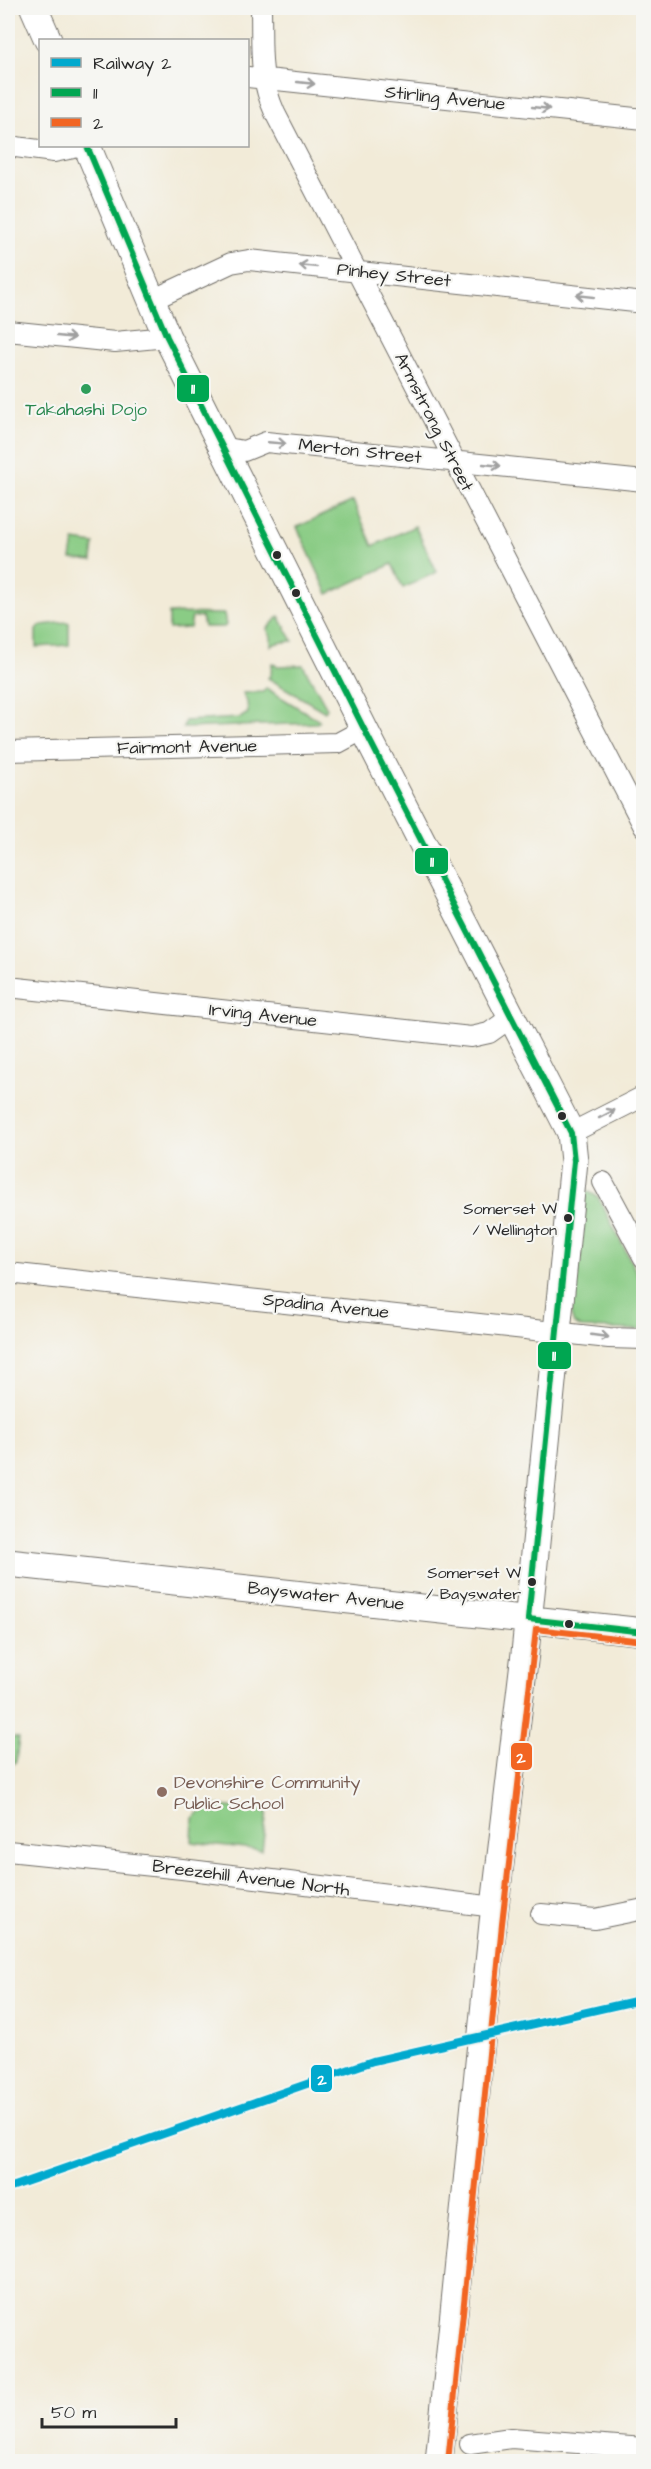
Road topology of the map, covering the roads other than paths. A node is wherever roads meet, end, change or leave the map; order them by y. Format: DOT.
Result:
graph roads {
  1 [pos="34,8"];
  2 [pos="261,8"];
  3 [pos="48,39"];
  4 [pos="255,78"];
  5 [pos="644,119"];
  6 [pos="8,147"];
  7 [pos="80,147"];
  8 [pos="85,147"];
  9 [pos="358,272"];
  10 [pos="152,300"];
  11 [pos="644,303"];
  12 [pos="8,331"];
  13 [pos="166,337"];
  14 [pos="221,447"];
  15 [pos="453,461"];
  16 [pos="644,482"];
  17 [pos="364,729"];
  18 [pos="8,751"];
  19 [pos="644,826"];
  20 [pos="8,987"];
  21 [pos="513,1016"];
  22 [pos="644,1095"];
  23 [pos="571,1133"];
  24 [pos="603,1182"];
  25 [pos="644,1258"];
  26 [pos="8,1273"];
  27 [pos="556,1330"];
  28 [pos="644,1339"];
  29 [pos="8,1563"];
  30 [pos="528,1619"];
  31 [pos="644,1632"];
  32 [pos="8,1851"];
  33 [pos="495,1906"];
  34 [pos="644,1909"];
  35 [pos="541,1914"];
  36 [pos="470,2444"];
  37 [pos="440,2448"];
  38 [pos="644,2448"];
  1 -- 3 [label="main road"];
  2 -- 4 [label="street, Armstrong Street"];
  4 -- 5 [label="street, Stirling Avenue, one-way"];
  4 -- 9 [label="street, Armstrong Street"];
  6 -- 7 [label="street"];
  8 -- 10 [label="main road"];
  9 -- 10 [label="street, Pinhey Street, one-way"];
  11 -- 9 [label="street, Pinhey Street, one-way"];
  9 -- 15 [label="street, Armstrong Street"];
  10 -- 13 [label="main road"];
  12 -- 13 [label="street, one-way"];
  13 -- 14 [label="main road"];
  14 -- 15 [label="street, Merton Street, one-way"];
  14 -- 17 [label="main road"];
  15 -- 16 [label="street, Merton Street, one-way"];
  15 -- 19 [label="street, Armstrong Street"];
  17 -- 18 [label="street, Fairmont Avenue"];
  17 -- 21 [label="main road"];
  20 -- 21 [label="street, Irving Avenue"];
  21 -- 23 [label="main road"];
  23 -- 22 [label="street, one-way"];
  23 -- 27 [label="main road"];
  24 -- 25 [label="street"];
  26 -- 27 [label="street, Spadina Avenue"];
  27 -- 28 [label="street, Spadina Avenue, one-way"];
  27 -- 30 [label="main road"];
  29 -- 30 [label="main road, Bayswater Avenue"];
  30 -- 31 [label="main road, Bayswater Avenue"];
  30 -- 33 [label="main road"];
  32 -- 33 [label="street, Breezehill Avenue North"];
  33 -- 37 [label="main road"];
  34 -- 35 [label="street"];
  36 -- 38 [label="street"];
}
